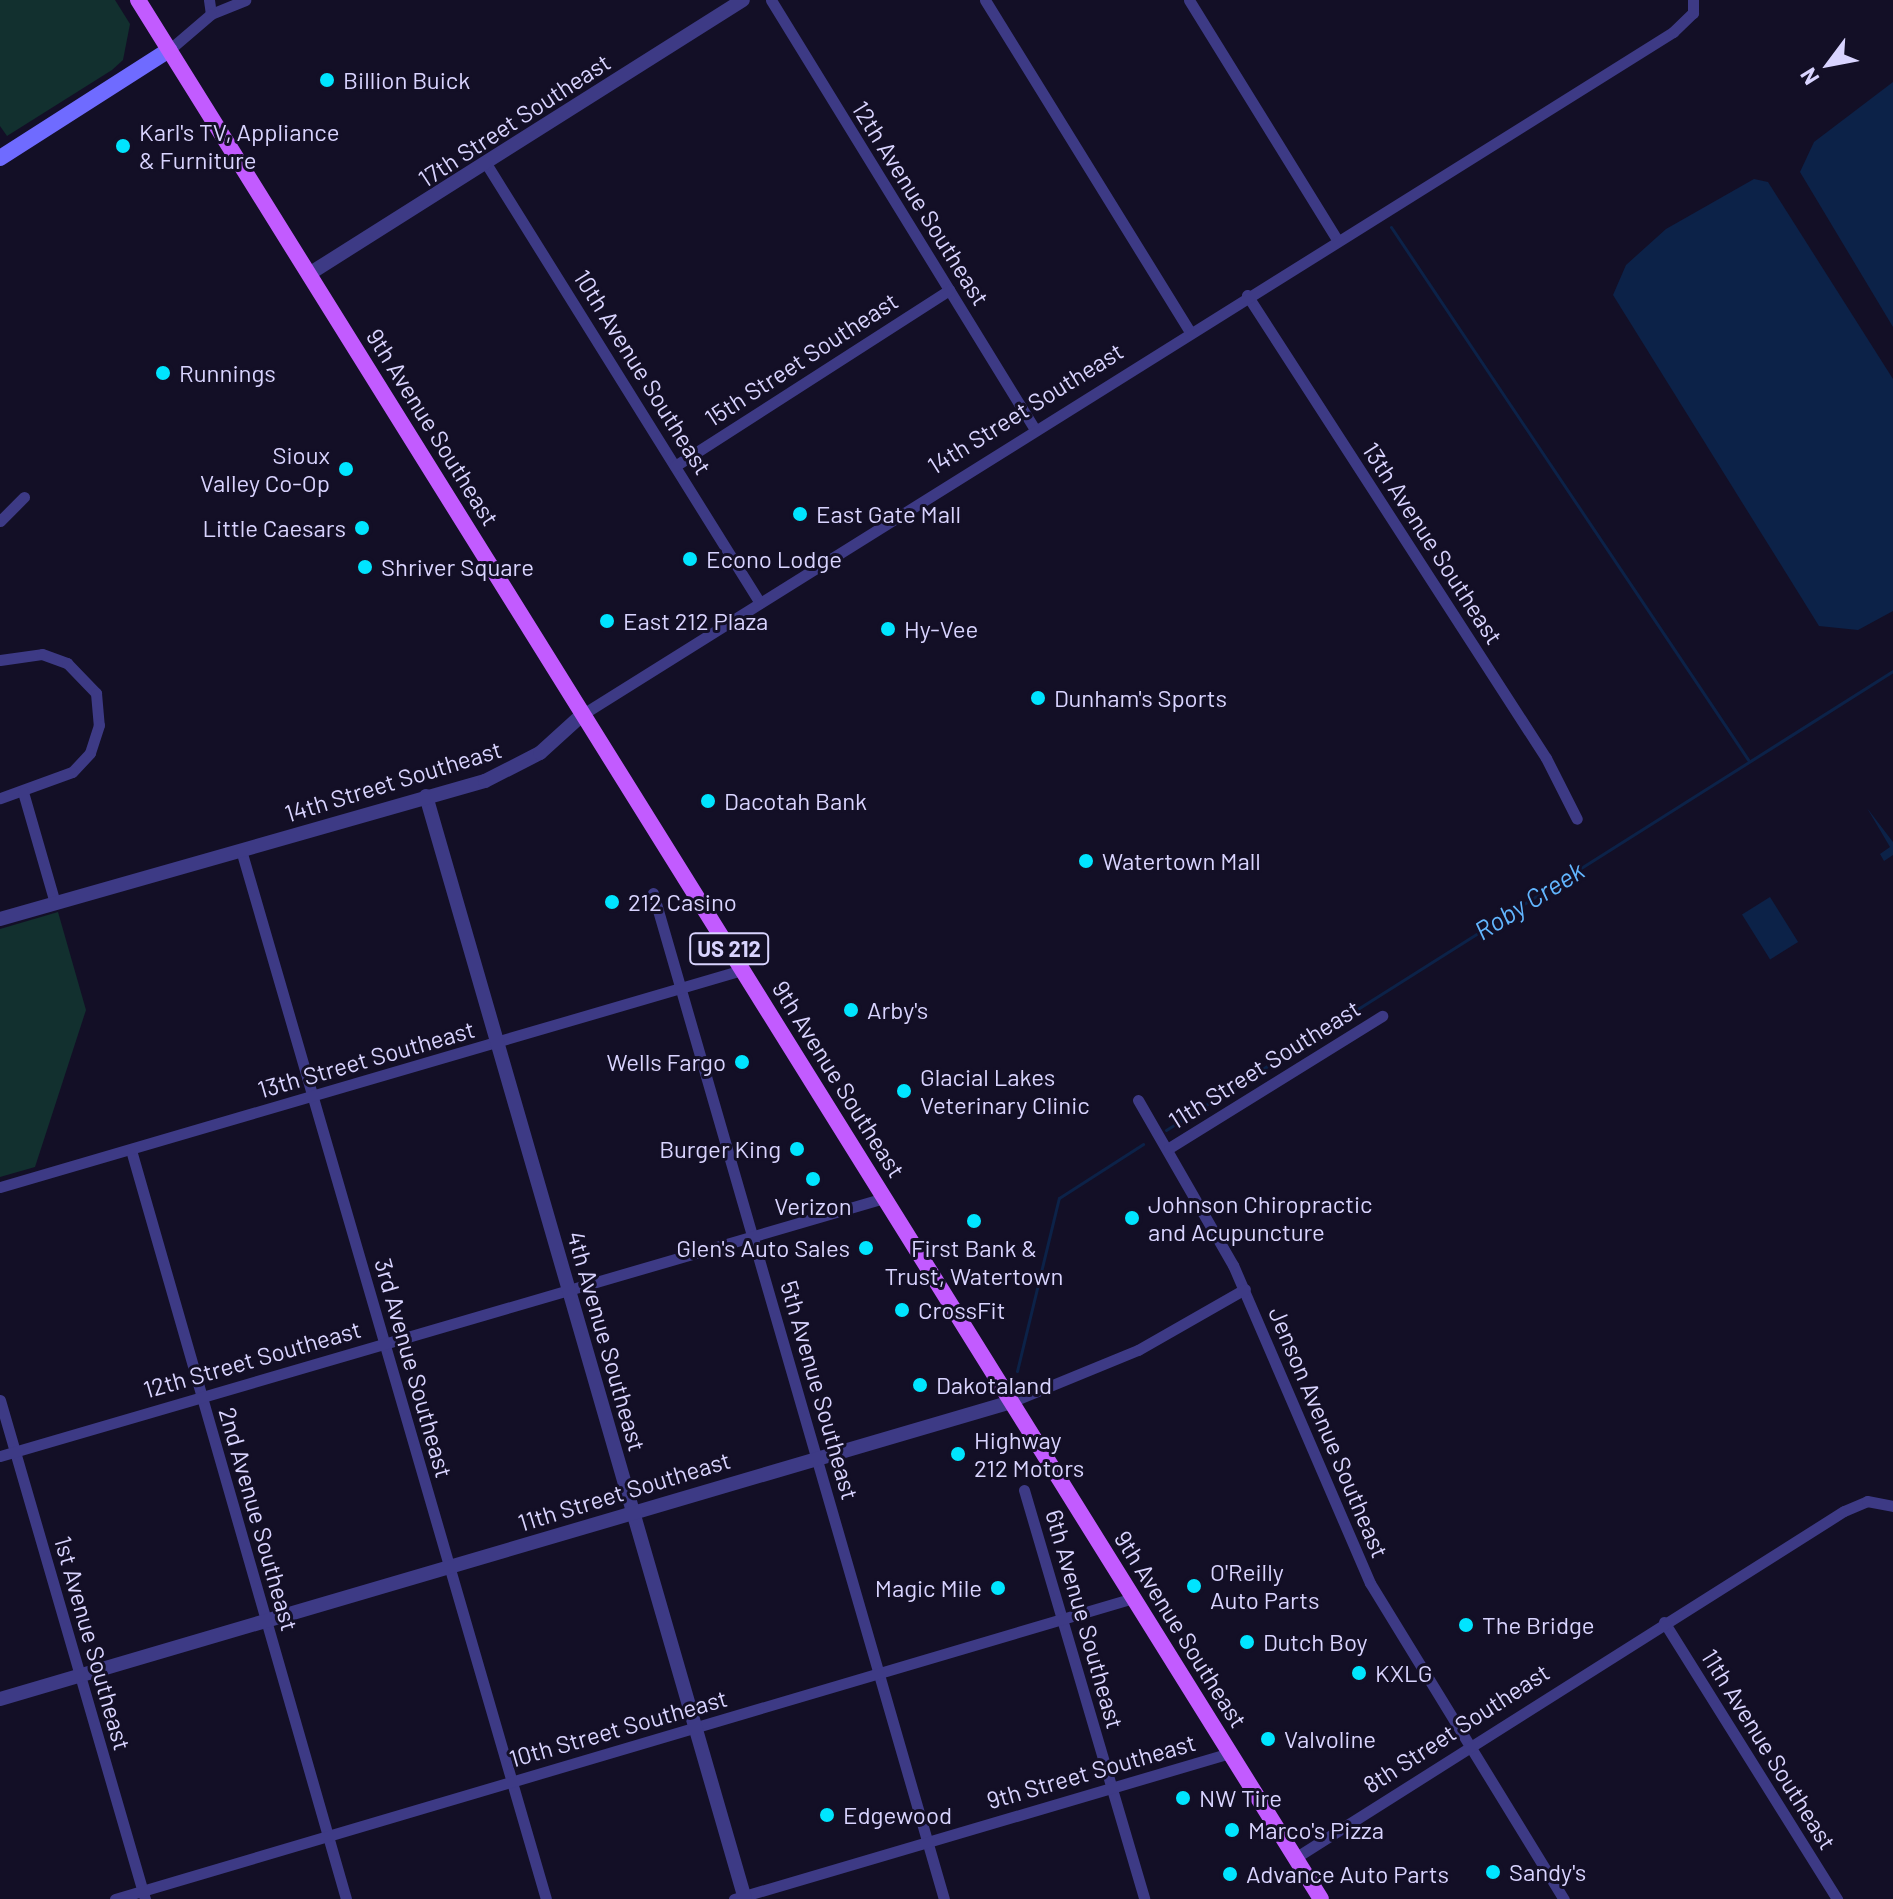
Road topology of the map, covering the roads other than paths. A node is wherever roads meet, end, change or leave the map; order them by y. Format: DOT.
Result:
graph roads {
  1 [pos="138,0"];
  2 [pos="209,0"];
  3 [pos="245,0"];
  4 [pos="743,0"];
  5 [pos="771,0"];
  6 [pos="985,0"];
  7 [pos="1189,0"];
  8 [pos="1693,6"];
  9 [pos="211,14"];
  10 [pos="169,50"];
  11 [pos="0,158"];
  12 [pos="487,165"];
  13 [pos="1337,240"];
  14 [pos="309,274"];
  15 [pos="949,290"];
  16 [pos="1247,295"];
  17 [pos="1189,330"];
  18 [pos="1034,428"];
  19 [pos="675,466"];
  20 [pos="24,497"];
  21 [pos="0,521"];
  22 [pos="760,603"];
  23 [pos="0,660"];
  24 [pos="583,714"];
  25 [pos="23,792"];
  26 [pos="426,796"];
  27 [pos="0,798"];
  28 [pos="1577,819"];
  29 [pos="241,850"];
  30 [pos="653,893"];
  31 [pos="55,903"];
  32 [pos="0,919"];
  33 [pos="742,970"];
  34 [pos="685,991"];
  35 [pos="1382,1016"];
  36 [pos="498,1044"];
  37 [pos="313,1097"];
  38 [pos="1138,1100"];
  39 [pos="1169,1148"];
  40 [pos="131,1150"];
  41 [pos="0,1187"];
  42 [pos="884,1198"];
  43 [pos="753,1236"];
  44 [pos="1245,1289"];
  45 [pos="569,1291"];
  46 [pos="384,1344"];
  47 [pos="201,1396"];
  48 [pos="0,1400"];
  49 [pos="1011,1402"];
  50 [pos="15,1451"];
  51 [pos="0,1456"];
  52 [pos="817,1457"];
  53 [pos="1024,1490"];
  54 [pos="1892,1506"];
  55 [pos="634,1511"];
  56 [pos="449,1567"];
  57 [pos="1133,1598"];
  58 [pos="265,1620"];
  59 [pos="1063,1620"];
  60 [pos="1664,1622"];
  61 [pos="880,1674"];
  62 [pos="79,1676"];
  63 [pos="0,1699"];
  64 [pos="697,1728"];
  65 [pos="1468,1746"];
  66 [pos="1230,1753"];
  67 [pos="512,1782"];
  68 [pos="1111,1788"];
  69 [pos="328,1836"];
  70 [pos="927,1842"];
  71 [pos="1295,1858"];
  72 [pos="144,1895"];
  73 [pos="741,1898"];
  74 [pos="115,1899"];
  75 [pos="346,1899"];
  76 [pos="546,1899"];
  77 [pos="944,1899"];
  78 [pos="1144,1899"];
  79 [pos="1321,1899"];
  80 [pos="1564,1899"];
  81 [pos="1837,1899"];
  1 -- 10 [label="main road, 9th Avenue Southeast / US 212"];
  2 -- 9 [label="street"];
  3 -- 9 [label="street"];
  4 -- 12 [label="street, 17th Street Southeast"];
  5 -- 15 [label="street, 12th Avenue Southeast"];
  6 -- 17 [label="street"];
  7 -- 13 [label="street"];
  8 -- 13 [label="street, 14th Street Southeast"];
  9 -- 10 [label="street"];
  10 -- 11 [label="main road"];
  10 -- 14 [label="main road, 9th Avenue Southeast / US 212"];
  12 -- 14 [label="street, 17th Street Southeast"];
  12 -- 19 [label="street, 10th Avenue Southeast"];
  13 -- 16 [label="street, 14th Street Southeast"];
  14 -- 24 [label="main road, 9th Avenue Southeast / US 212"];
  15 -- 18 [label="street, 12th Avenue Southeast"];
  15 -- 19 [label="street, 15th Street Southeast"];
  16 -- 17 [label="street, 14th Street Southeast"];
  16 -- 28 [label="street, 13th Avenue Southeast"];
  17 -- 18 [label="street, 14th Street Southeast"];
  18 -- 22 [label="street, 14th Street Southeast"];
  19 -- 22 [label="street, 10th Avenue Southeast"];
  20 -- 21 [label="street"];
  22 -- 24 [label="street, 14th Street Southeast"];
  23 -- 25 [label="street"];
  24 -- 26 [label="street, 14th Street Southeast"];
  24 -- 33 [label="main road, 9th Avenue Southeast / US 212"];
  25 -- 27 [label="street"];
  25 -- 31 [label="street"];
  26 -- 29 [label="street, 14th Street Southeast"];
  26 -- 36 [label="street, 4th Avenue Southeast"];
  29 -- 31 [label="street, 14th Street Southeast"];
  29 -- 37 [label="street, 3rd Avenue Southeast"];
  30 -- 34 [label="street, 5th Avenue Southeast"];
  31 -- 32 [label="street, 14th Street Southeast"];
  33 -- 34 [label="street, 13th Street Southeast"];
  33 -- 42 [label="main road, 9th Avenue Southeast / US 212"];
  34 -- 36 [label="street, 13th Street Southeast"];
  34 -- 43 [label="street, 5th Avenue Southeast"];
  35 -- 39 [label="street, 11th Street Southeast"];
  36 -- 37 [label="street, 13th Street Southeast"];
  36 -- 45 [label="street, 4th Avenue Southeast"];
  37 -- 40 [label="street, 13th Street Southeast"];
  37 -- 46 [label="street, 3rd Avenue Southeast"];
  38 -- 39 [label="street, Jenson Avenue Southeast"];
  39 -- 44 [label="street, Jenson Avenue Southeast"];
  40 -- 41 [label="street, 13th Street Southeast"];
  40 -- 47 [label="street, 2nd Avenue Southeast"];
  42 -- 43 [label="street, 12th Street Southeast"];
  42 -- 49 [label="main road, 9th Avenue Southeast / US 212"];
  43 -- 45 [label="street, 12th Street Southeast"];
  43 -- 52 [label="street, 5th Avenue Southeast"];
  44 -- 49 [label="street, 11th Street Southeast"];
  44 -- 65 [label="street, Jenson Avenue Southeast"];
  45 -- 46 [label="street, 12th Street Southeast"];
  45 -- 55 [label="street, 4th Avenue Southeast"];
  46 -- 47 [label="street, 12th Street Southeast"];
  46 -- 56 [label="street, 3rd Avenue Southeast"];
  47 -- 50 [label="street, 12th Street Southeast"];
  47 -- 58 [label="street, 2nd Avenue Southeast"];
  48 -- 50 [label="street, 1st Avenue Southeast"];
  49 -- 52 [label="street, 11th Street Southeast"];
  49 -- 57 [label="main road, 9th Avenue Southeast / US 212"];
  50 -- 51 [label="street, 12th Street Southeast"];
  50 -- 62 [label="street, 1st Avenue Southeast"];
  52 -- 55 [label="street, 11th Street Southeast"];
  52 -- 61 [label="street, 5th Avenue Southeast"];
  53 -- 59 [label="street, 6th Avenue Southeast"];
  54 -- 60 [label="street, 8th Street Southeast"];
  55 -- 56 [label="street, 11th Street Southeast"];
  55 -- 64 [label="street, 4th Avenue Southeast"];
  56 -- 58 [label="street, 11th Street Southeast"];
  56 -- 67 [label="street, 3rd Avenue Southeast"];
  57 -- 59 [label="street, 10th Street Southeast"];
  57 -- 66 [label="main road, 9th Avenue Southeast / US 212"];
  58 -- 62 [label="street, 11th Street Southeast"];
  58 -- 69 [label="street, 2nd Avenue Southeast"];
  59 -- 61 [label="street, 10th Street Southeast"];
  59 -- 68 [label="street, 6th Avenue Southeast"];
  60 -- 65 [label="street, 8th Street Southeast"];
  60 -- 81 [label="street, 11th Avenue Southeast"];
  61 -- 64 [label="street, 10th Street Southeast"];
  61 -- 70 [label="street, 5th Avenue Southeast"];
  62 -- 63 [label="street, 11th Street Southeast"];
  62 -- 72 [label="street, 1st Avenue Southeast"];
  64 -- 67 [label="street, 10th Street Southeast"];
  64 -- 73 [label="street, 4th Avenue Southeast"];
  65 -- 71 [label="street, 8th Street Southeast"];
  65 -- 80 [label="street, Jenson Avenue Southeast"];
  66 -- 68 [label="street, 9th Street Southeast"];
  66 -- 71 [label="main road, 9th Avenue Southeast / US 212"];
  67 -- 69 [label="street, 10th Street Southeast"];
  67 -- 76 [label="street, 3rd Avenue Southeast"];
  68 -- 70 [label="street, 9th Street Southeast"];
  68 -- 78 [label="street, 6th Avenue Southeast"];
  69 -- 72 [label="street, 10th Street Southeast"];
  69 -- 75 [label="street, 2nd Avenue Southeast"];
  70 -- 73 [label="street, 9th Street Southeast"];
  70 -- 77 [label="street, 5th Avenue Southeast"];
  71 -- 79 [label="main road, 9th Avenue Southeast / US 212"];
  72 -- 74 [label="street, 10th Street Southeast"];
}
